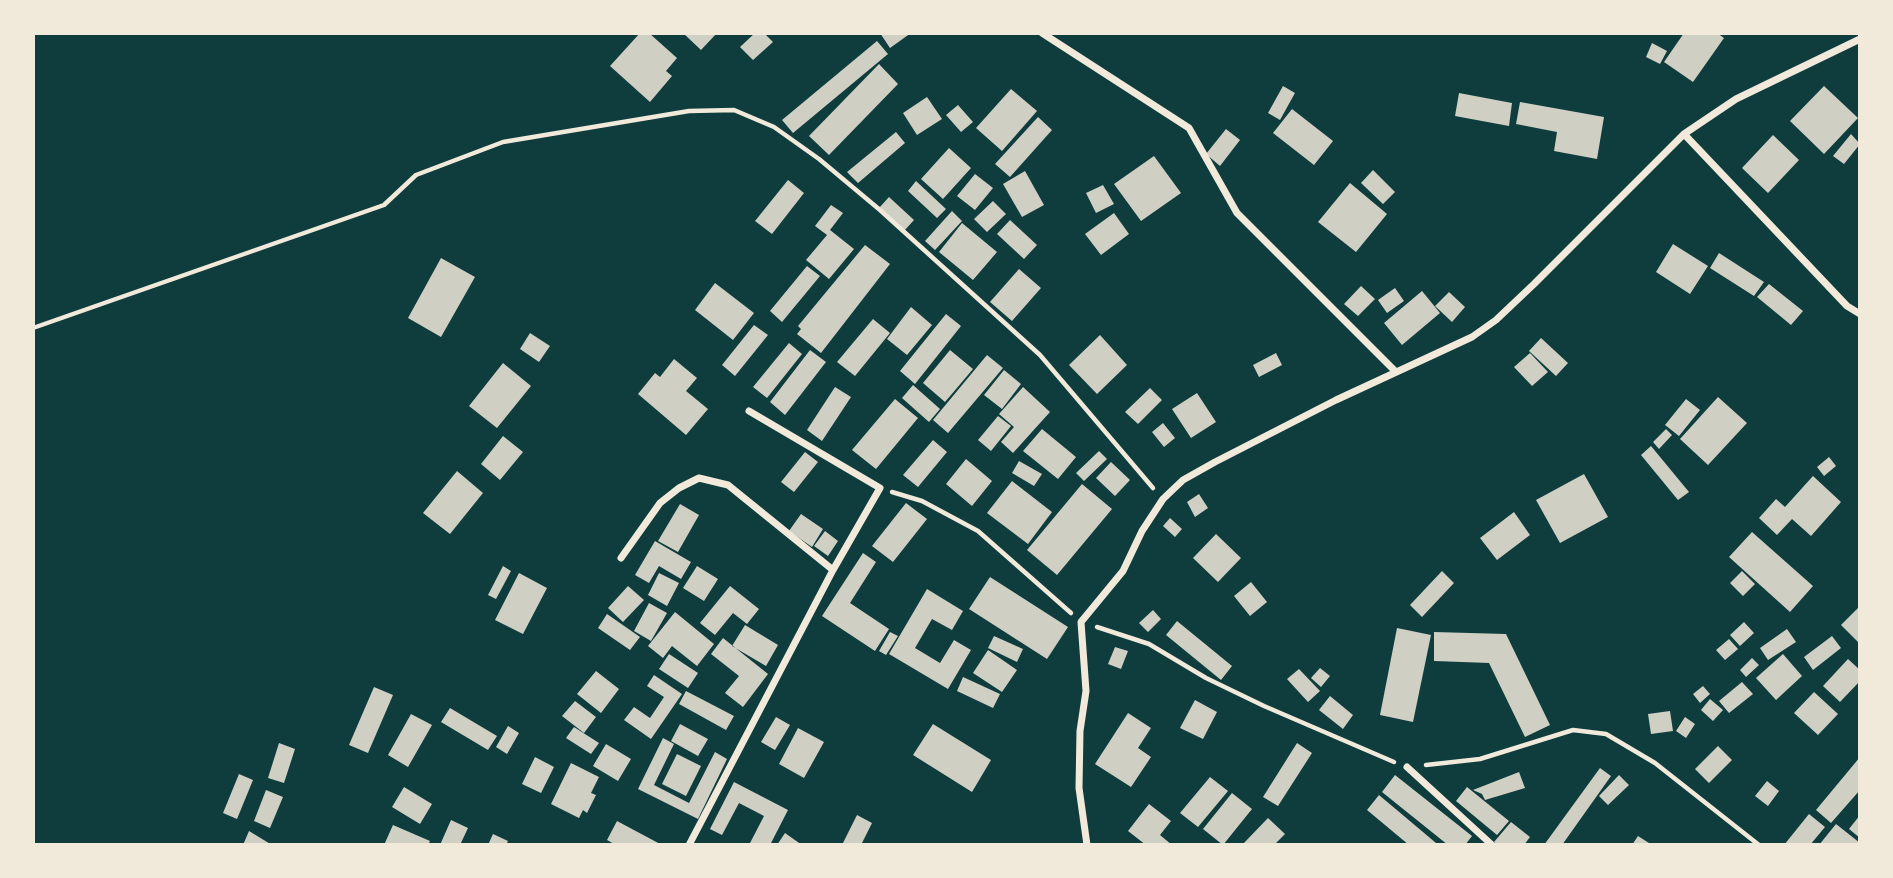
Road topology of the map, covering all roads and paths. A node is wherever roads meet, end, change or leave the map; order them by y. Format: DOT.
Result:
graph roads {
  1 [pos="1042,33"];
  2 [pos="1860,39"];
  3 [pos="1684,134"];
  4 [pos="1860,314"];
  5 [pos="33,328"];
  6 [pos="1396,372"];
  7 [pos="749,411"];
  8 [pos="880,488"];
  9 [pos="1163,499"];
  10 [pos="621,558"];
  11 [pos="833,570"];
  12 [pos="1081,622"];
  13 [pos="1408,767"];
  14 [pos="689,845"];
  15 [pos="1087,845"];
  16 [pos="1492,845"];
  17 [pos="1759,845"];
  1 -- 6 [label="street"];
  2 -- 3 [label="street"];
  3 -- 4 [label="street"];
  3 -- 6 [label="street"];
  5 -- 9 [label="path"];
  6 -- 9 [label="street"];
  7 -- 8 [label="street"];
  8 -- 11 [label="street"];
  8 -- 12 [label="path"];
  9 -- 12 [label="street"];
  10 -- 11 [label="street"];
  11 -- 14 [label="street"];
  12 -- 13 [label="path"];
  12 -- 15 [label="street"];
  13 -- 16 [label="street"];
  13 -- 17 [label="path"];
}
